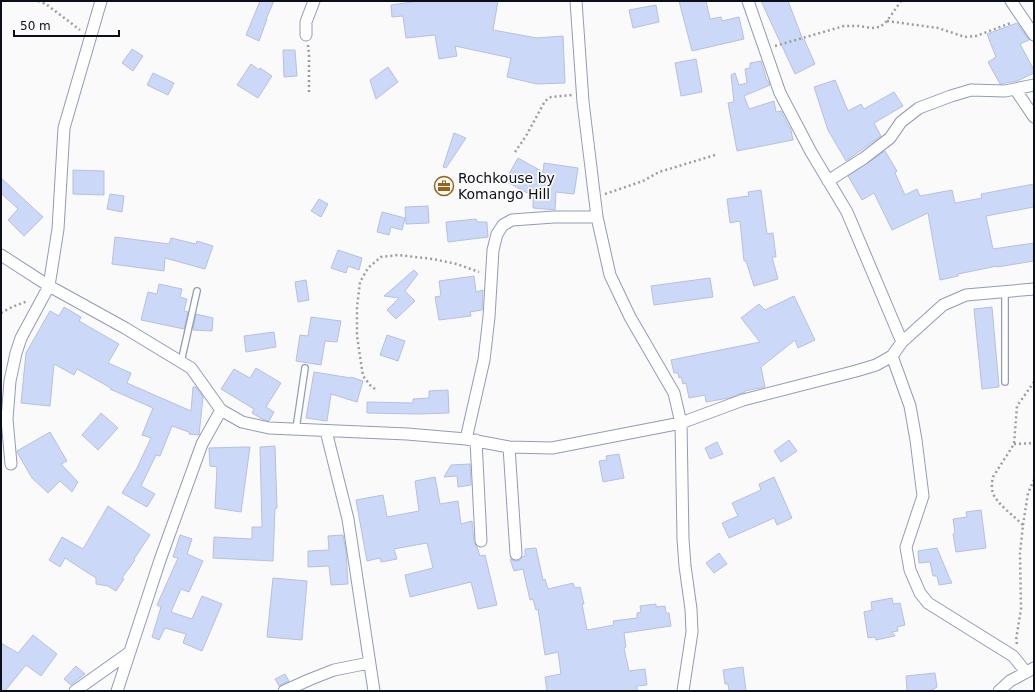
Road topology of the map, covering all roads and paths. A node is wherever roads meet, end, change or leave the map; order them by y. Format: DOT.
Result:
graph roads {
  1 [pos="38,1"];
  2 [pos="101,1"];
  3 [pos="314,1"];
  4 [pos="576,1"];
  5 [pos="748,1"];
  6 [pos="901,1"];
  7 [pos="1010,1"];
  8 [pos="1022,18"];
  9 [pos="887,21"];
  10 [pos="1033,32"];
  11 [pos="306,35"];
  12 [pos="90,38"];
  13 [pos="764,49"];
  14 [pos="1034,85"];
  15 [pos="1015,89"];
  16 [pos="309,92"];
  17 [pos="582,94"];
  18 [pos="1034,117"];
  19 [pos="515,152"];
  20 [pos="715,155"];
  21 [pos="828,181"];
  22 [pos="595,197"];
  23 [pos="597,217"];
  24 [pos="1,255"];
  25 [pos="491,281"];
  26 [pos="1034,289"];
  27 [pos="47,290"];
  28 [pos="1005,291"];
  29 [pos="197,292"];
  30 [pos="1,313"];
  31 [pos="902,342"];
  32 [pos="892,356"];
  33 [pos="181,362"];
  34 [pos="305,368"];
  35 [pos="1004,382"];
  36 [pos="1034,382"];
  37 [pos="375,388"];
  38 [pos="221,410"];
  39 [pos="681,423"];
  40 [pos="296,430"];
  41 [pos="326,431"];
  42 [pos="471,440"];
  43 [pos="1034,443"];
  44 [pos="1014,444"];
  45 [pos="509,446"];
  46 [pos="11,464"];
  47 [pos="1034,480"];
  48 [pos="1023,525"];
  49 [pos="481,541"];
  50 [pos="516,554"];
  51 [pos="1017,648"];
  52 [pos="130,652"];
  53 [pos="369,663"];
  54 [pos="1030,670"];
  55 [pos="123,672"];
  56 [pos="76,691"];
  57 [pos="108,691"];
  58 [pos="117,691"];
  59 [pos="284,691"];
  60 [pos="374,691"];
  61 [pos="683,691"];
  62 [pos="999,691"];
  1 -- 12 [label="path"];
  2 -- 12 [label="street"];
  3 -- 11 [label="street"];
  4 -- 17 [label="street"];
  5 -- 13 [label="street"];
  6 -- 9 [label="path"];
  7 -- 8 [label="street"];
  8 -- 9 [label="path"];
  8 -- 10 [label="street"];
  9 -- 13 [label="path"];
  11 -- 16 [label="path"];
  12 -- 27 [label="street"];
  13 -- 21 [label="street"];
  14 -- 15 [label="street"];
  15 -- 18 [label="street"];
  15 -- 21 [label="street"];
  17 -- 19 [label="path"];
  17 -- 22 [label="street"];
  20 -- 22 [label="path"];
  21 -- 31 [label="street"];
  22 -- 23 [label="street"];
  23 -- 25 [label="street"];
  23 -- 39 [label="street"];
  24 -- 27 [label="street"];
  25 -- 37 [label="path"];
  25 -- 42 [label="street"];
  26 -- 28 [label="street"];
  27 -- 30 [label="path"];
  27 -- 33 [label="street"];
  27 -- 46 [label="street"];
  28 -- 31 [label="street"];
  28 -- 35 [label="lane"];
  29 -- 33 [label="lane"];
  31 -- 32 [label="street"];
  32 -- 39 [label="street"];
  32 -- 54 [label="street"];
  33 -- 38 [label="street"];
  34 -- 40 [label="lane"];
  36 -- 44 [label="path"];
  38 -- 40 [label="street"];
  38 -- 52 [label="street"];
  39 -- 45 [label="street"];
  39 -- 61 [label="street"];
  40 -- 41 [label="street"];
  41 -- 42 [label="street"];
  41 -- 53 [label="street"];
  42 -- 45 [label="street"];
  42 -- 49 [label="street"];
  43 -- 44 [label="path"];
  44 -- 48 [label="path"];
  45 -- 50 [label="street"];
  47 -- 48 [label="path"];
  48 -- 51 [label="path"];
  52 -- 55 [label="street"];
  52 -- 56 [label="street"];
  53 -- 59 [label="street"];
  53 -- 60 [label="street"];
  54 -- 62 [label="street"];
  55 -- 57 [label="street"];
  55 -- 58 [label="street"];
}
